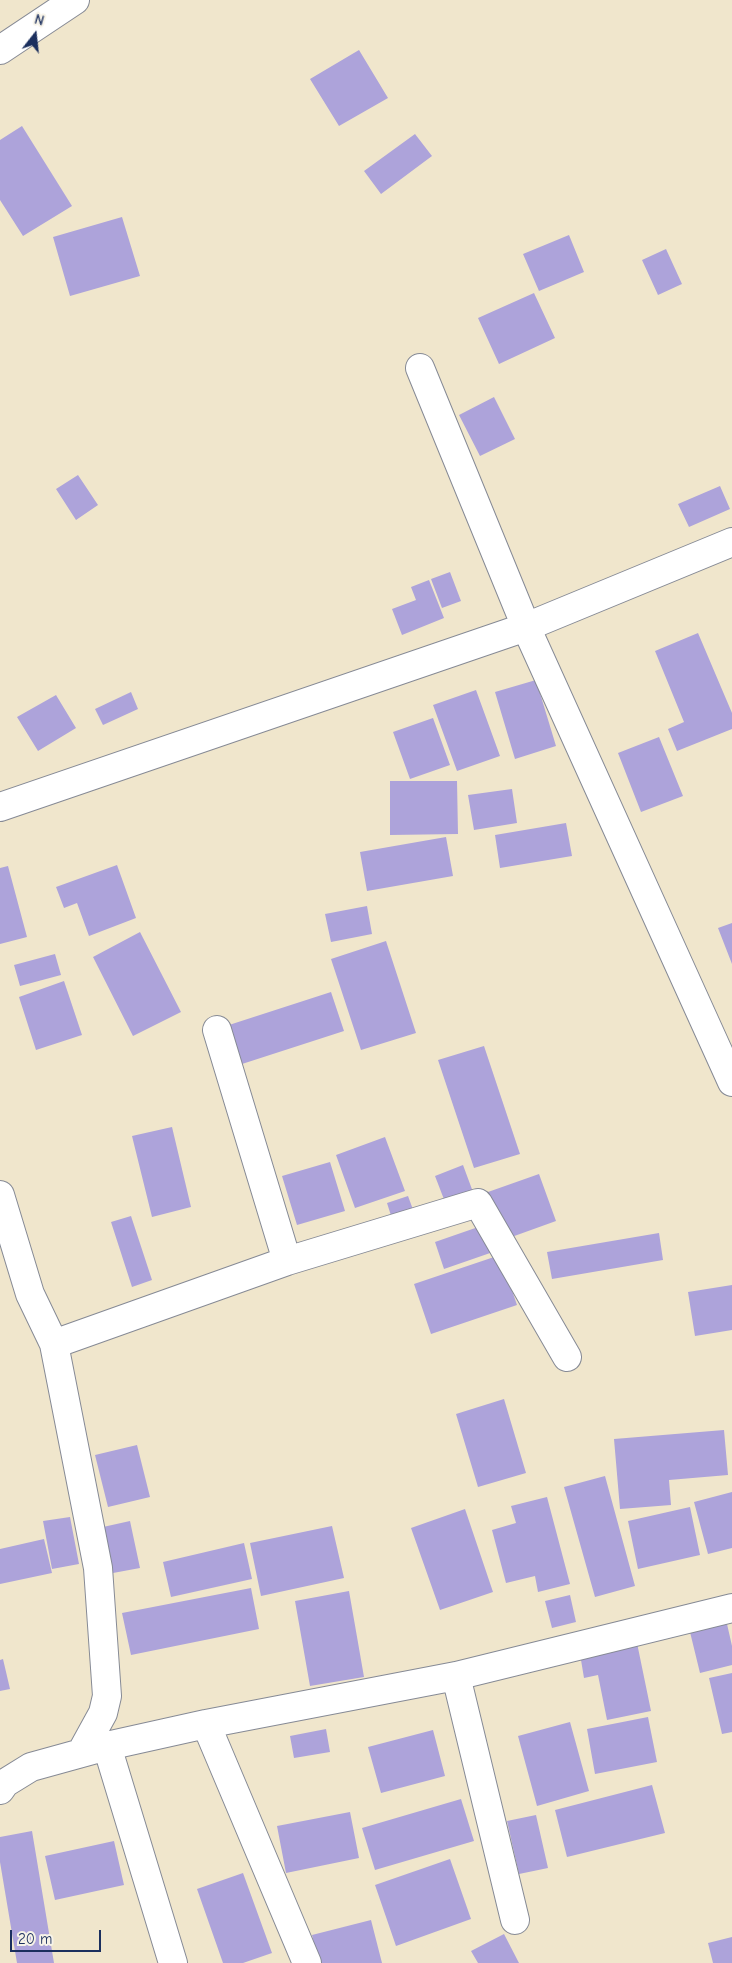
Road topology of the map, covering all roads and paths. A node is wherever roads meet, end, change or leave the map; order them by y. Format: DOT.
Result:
graph roads {
  1 [pos="75,0"];
  2 [pos="0,50"];
  3 [pos="420,368"];
  4 [pos="732,542"];
  5 [pos="526,627"];
  6 [pos="0,807"];
  7 [pos="217,1030"];
  8 [pos="732,1082"];
  9 [pos="0,1196"];
  10 [pos="287,1261"];
  11 [pos="54,1344"];
  12 [pos="567,1357"];
  13 [pos="732,1608"];
  14 [pos="456,1676"];
  15 [pos="206,1724"];
  16 [pos="107,1746"];
  17 [pos="81,1753"];
  18 [pos="0,1790"];
  19 [pos="515,1920"];
  20 [pos="172,1963"];
  21 [pos="307,1963"];
  1 -- 2 [label="street"];
  3 -- 5 [label="street"];
  4 -- 5 [label="street"];
  5 -- 6 [label="street"];
  5 -- 8 [label="street"];
  7 -- 10 [label="street"];
  9 -- 11 [label="street"];
  10 -- 11 [label="street"];
  10 -- 12 [label="street"];
  11 -- 17 [label="street"];
  13 -- 14 [label="street"];
  14 -- 15 [label="street"];
  14 -- 19 [label="street"];
  15 -- 16 [label="street"];
  15 -- 21 [label="street"];
  16 -- 17 [label="street"];
  16 -- 20 [label="street"];
  17 -- 18 [label="street"];
}
